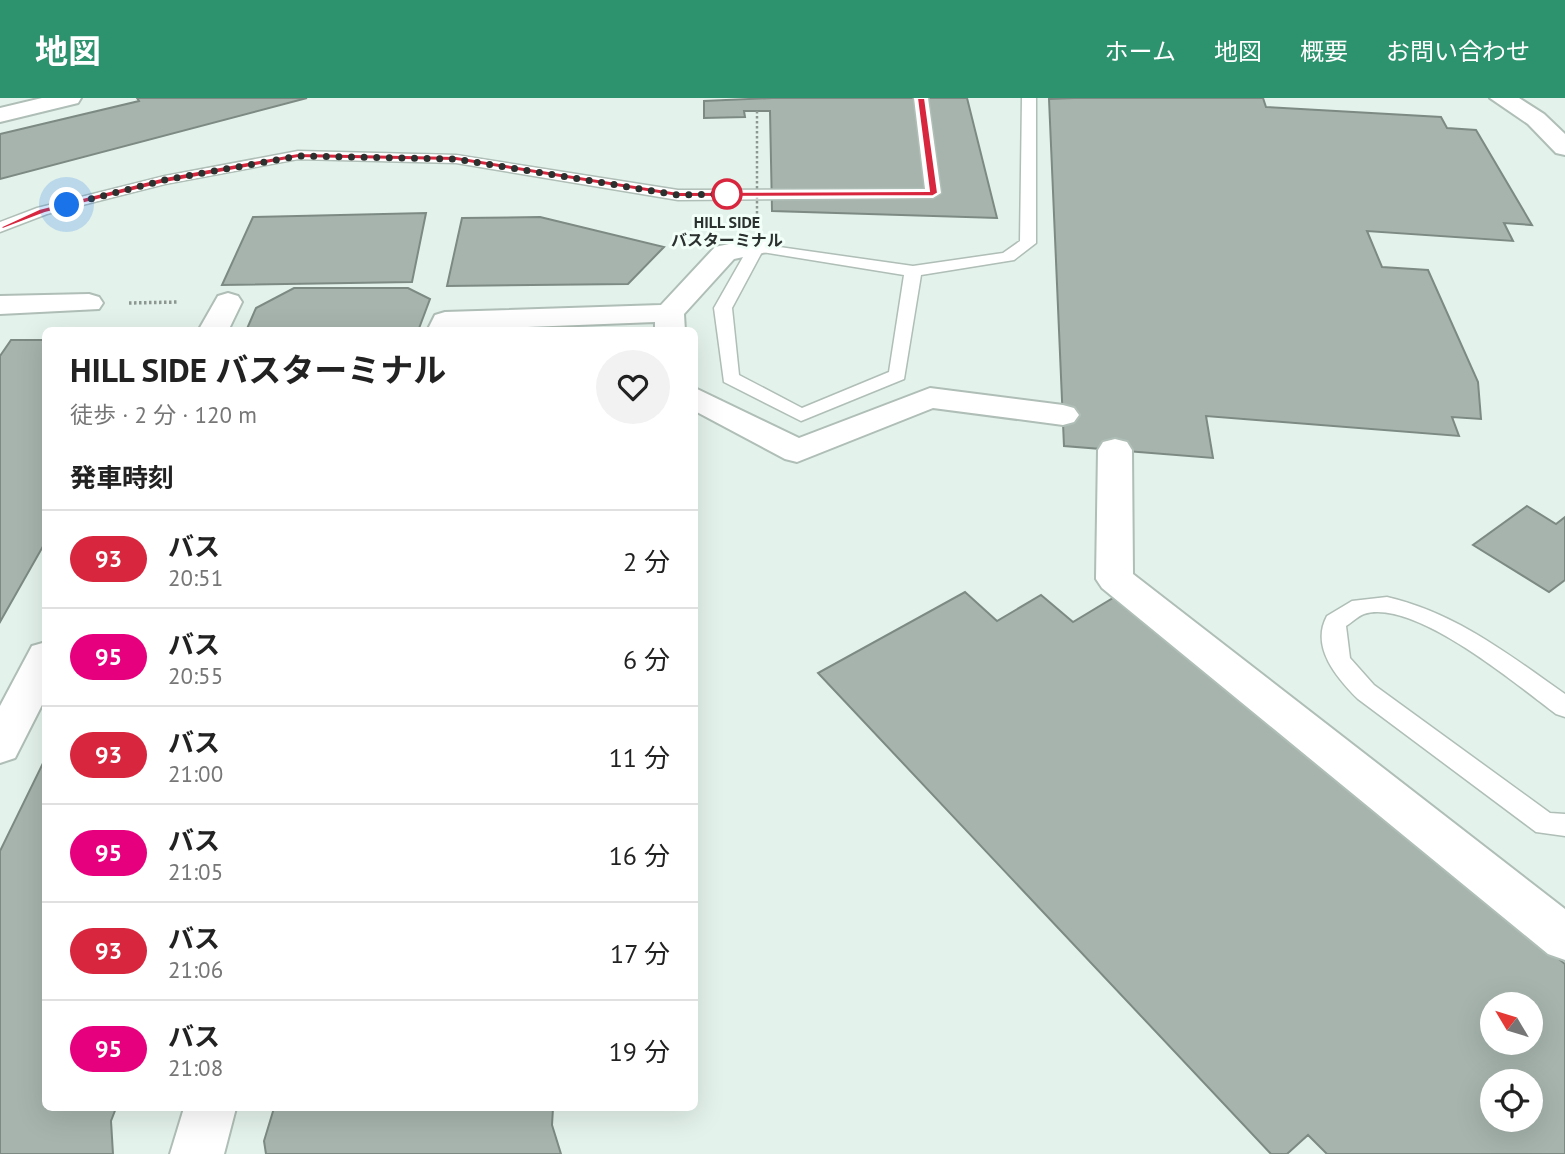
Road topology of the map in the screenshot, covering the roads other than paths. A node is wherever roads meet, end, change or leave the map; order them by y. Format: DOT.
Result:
graph roads {
  1 [pos="70,98"];
  2 [pos="921,98"];
  3 [pos="1029,98"];
  4 [pos="1502,98"];
  5 [pos="0,115"];
  6 [pos="1565,148"];
  7 [pos="0,227"];
  8 [pos="757,246"];
  9 [pos="913,271"];
  10 [pos="228,302"];
  11 [pos="89,303"];
  12 [pos="0,305"];
  13 [pos="669,322"];
  14 [pos="215,327"];
  15 [pos="443,327"];
  16 [pos="698,400"];
  17 [pos="1063,415"];
  18 [pos="1115,450"];
  19 [pos="42,665"];
  20 [pos="1565,707"];
  21 [pos="0,746"];
  22 [pos="1565,825"];
  23 [pos="1565,938"];
  24 [pos="209,1111"];
  25 [pos="197,1154"];
  1 -- 5 [label="street"];
  2 -- 7 [label="lane"];
  3 -- 9 [label="lane"];
  4 -- 6 [label="street"];
  8 -- 9 [label="lane"];
  8 -- 9 [label="lane"];
  8 -- 13 [label="street"];
  10 -- 14 [label="street"];
  11 -- 12 [label="street"];
  13 -- 15 [label="street"];
  16 -- 17 [label="street"];
  18 -- 23 [label="street"];
  19 -- 21 [label="street"];
  20 -- 22 [label="lane"];
  24 -- 25 [label="street"];
}
